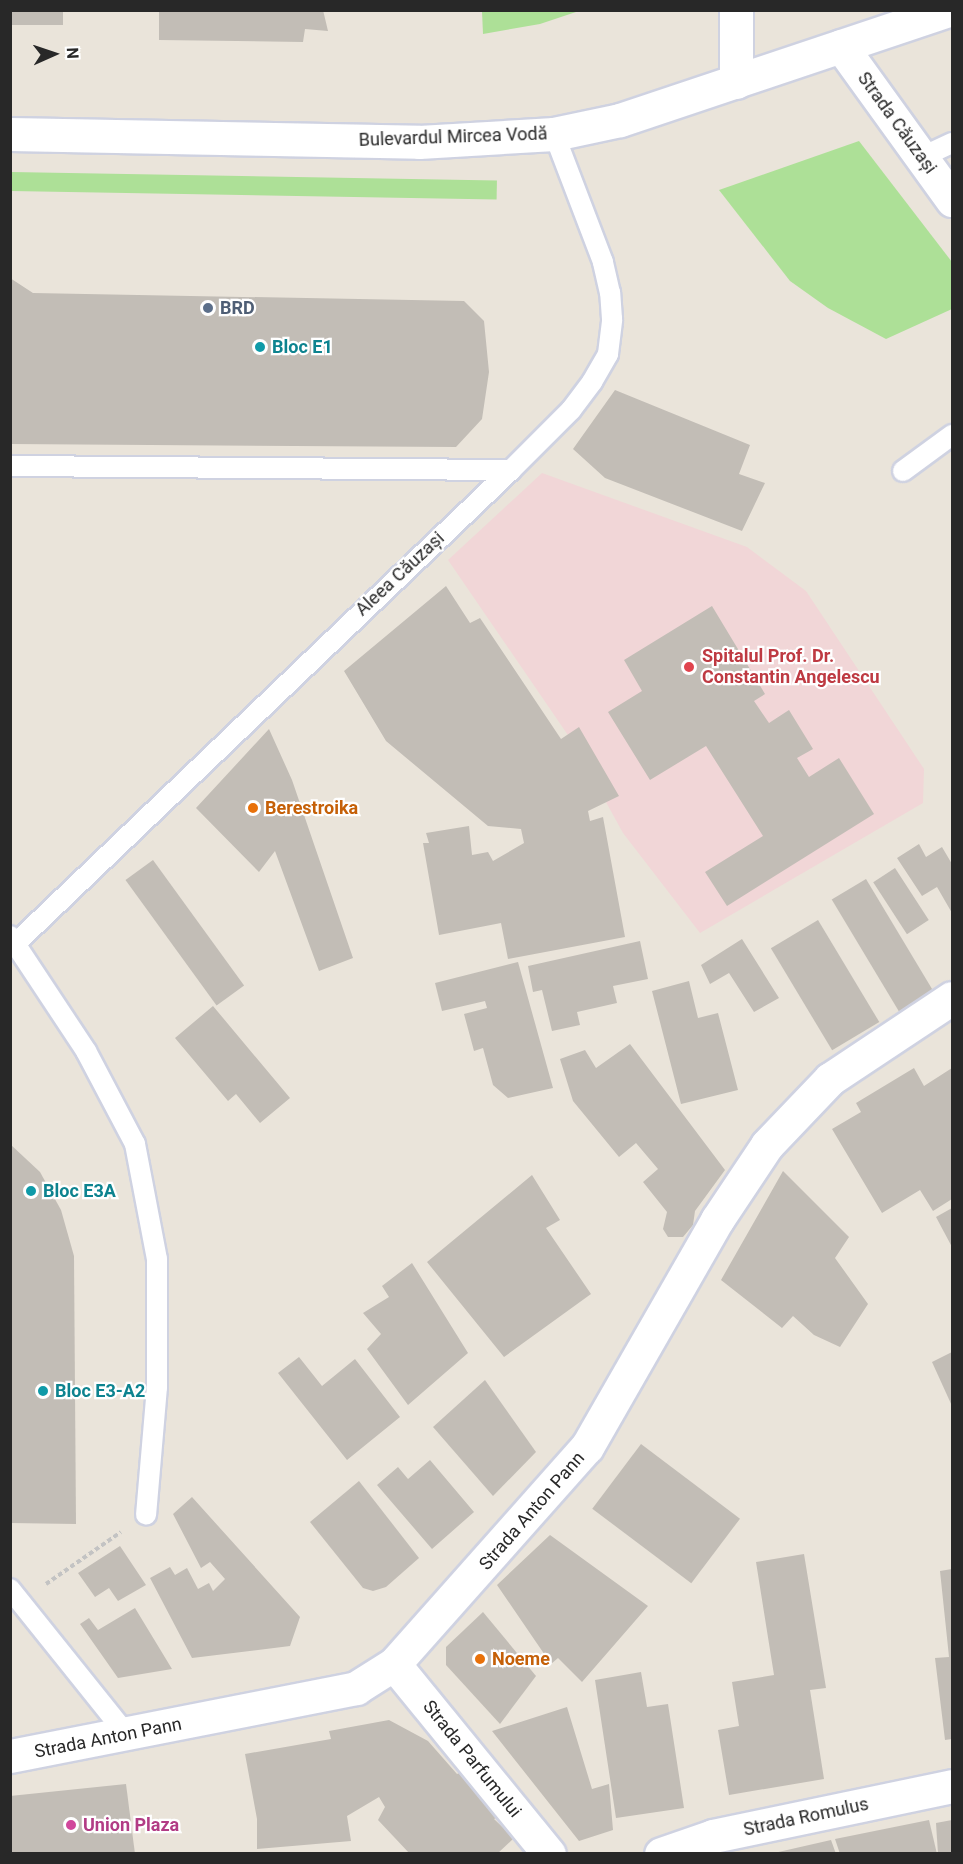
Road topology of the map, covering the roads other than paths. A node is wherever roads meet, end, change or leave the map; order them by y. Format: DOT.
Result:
graph roads {
  1 [pos="736,10"];
  2 [pos="948,10"];
  3 [pos="841,46"];
  4 [pos="736,81"];
  5 [pos="10,134"];
  6 [pos="554,134"];
  7 [pos="952,143"];
  8 [pos="922,157"];
  9 [pos="952,200"];
  10 [pos="952,435"];
  11 [pos="10,466"];
  12 [pos="511,470"];
  13 [pos="903,471"];
  14 [pos="13,940"];
  15 [pos="952,998"];
  16 [pos="146,1515"];
  17 [pos="16,1595"];
  18 [pos="394,1664"];
  19 [pos="127,1735"];
  20 [pos="10,1756"];
  21 [pos="952,1786"];
  22 [pos="549,1854"];
  23 [pos="660,1854"];
  1 -- 4 [label="street"];
  2 -- 3 [label="street, Bulevardul Mircea Vodă"];
  3 -- 4 [label="street, Bulevardul Mircea Vodă"];
  3 -- 8 [label="street, Strada Căuzași"];
  4 -- 6 [label="street, Bulevardul Mircea Vodă"];
  5 -- 6 [label="street, Bulevardul Mircea Vodă"];
  6 -- 12 [label="lane, Aleea Căuzași"];
  7 -- 8 [label="lane"];
  8 -- 9 [label="street, Strada Căuzași"];
  10 -- 13 [label="lane"];
  11 -- 12 [label="lane"];
  12 -- 14 [label="lane, Aleea Căuzași"];
  14 -- 16 [label="lane"];
  15 -- 18 [label="street, Strada Anton Pann"];
  17 -- 19 [label="lane"];
  18 -- 19 [label="street, Strada Anton Pann"];
  18 -- 22 [label="street, Strada Parfumului"];
  19 -- 20 [label="street, Strada Anton Pann"];
  21 -- 23 [label="street, Strada Romulus"];
}
